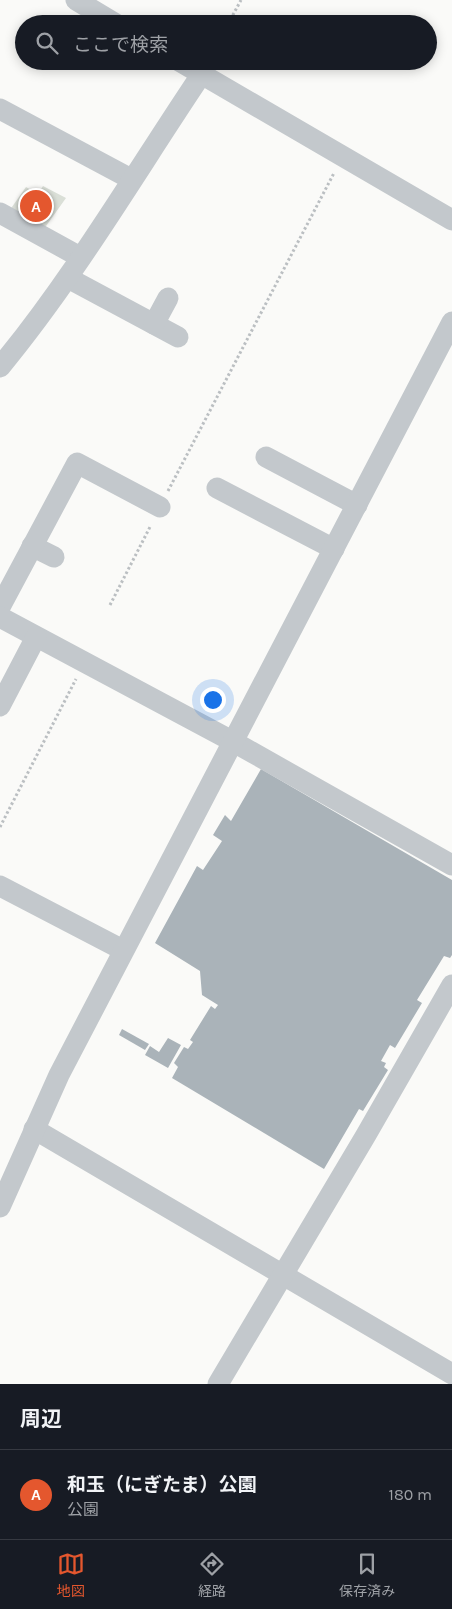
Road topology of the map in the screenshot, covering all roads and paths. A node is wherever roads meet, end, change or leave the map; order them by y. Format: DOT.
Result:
graph roads {
  1 [pos="76,0"];
  2 [pos="241,0"];
  3 [pos="101,15"];
  4 [pos="233,15"];
  5 [pos="193,70"];
  6 [pos="201,75"];
  7 [pos="0,109"];
  8 [pos="343,157"];
  9 [pos="131,179"];
  10 [pos="0,212"];
  11 [pos="452,220"];
  12 [pos="80,257"];
  13 [pos="68,278"];
  14 [pos="168,298"];
  15 [pos="452,322"];
  16 [pos="154,324"];
  17 [pos="178,337"];
  18 [pos="8,342"];
  19 [pos="0,367"];
  20 [pos="266,456"];
  21 [pos="218,488"];
  22 [pos="357,505"];
  23 [pos="160,507"];
  24 [pos="32,546"];
  25 [pos="334,549"];
  26 [pos="54,557"];
  27 [pos="110,605"];
  28 [pos="0,607"];
  29 [pos="0,617"];
  30 [pos="36,637"];
  31 [pos="84,663"];
  32 [pos="0,706"];
  33 [pos="232,741"];
  34 [pos="0,827"];
  35 [pos="452,865"];
  36 [pos="0,886"];
  37 [pos="123,950"];
  38 [pos="452,985"];
  39 [pos="34,1129"];
  40 [pos="0,1206"];
  41 [pos="281,1276"];
  42 [pos="452,1374"];
  43 [pos="218,1384"];
  1 -- 3 [label="street"];
  2 -- 4 [label="path"];
  5 -- 6 [label="street"];
  6 -- 8 [label="street"];
  6 -- 9 [label="street"];
  7 -- 9 [label="street"];
  8 -- 11 [label="street"];
  8 -- 23 [label="path"];
  9 -- 12 [label="street"];
  10 -- 12 [label="street"];
  12 -- 13 [label="street"];
  13 -- 16 [label="street"];
  13 -- 18 [label="street"];
  14 -- 16 [label="street"];
  15 -- 22 [label="street"];
  16 -- 17 [label="street"];
  18 -- 19 [label="street"];
  20 -- 22 [label="street"];
  21 -- 25 [label="street"];
  22 -- 25 [label="street"];
  23 -- 24 [label="street"];
  23 -- 27 [label="path"];
  24 -- 26 [label="street"];
  24 -- 28 [label="street"];
  25 -- 33 [label="street"];
  29 -- 30 [label="street"];
  30 -- 31 [label="street"];
  30 -- 32 [label="street"];
  31 -- 33 [label="street"];
  31 -- 34 [label="path"];
  33 -- 35 [label="street"];
  33 -- 37 [label="street"];
  36 -- 37 [label="street"];
  37 -- 39 [label="street"];
  38 -- 41 [label="street"];
  39 -- 40 [label="street"];
  39 -- 41 [label="street"];
  41 -- 42 [label="street"];
  41 -- 43 [label="street"];
}
